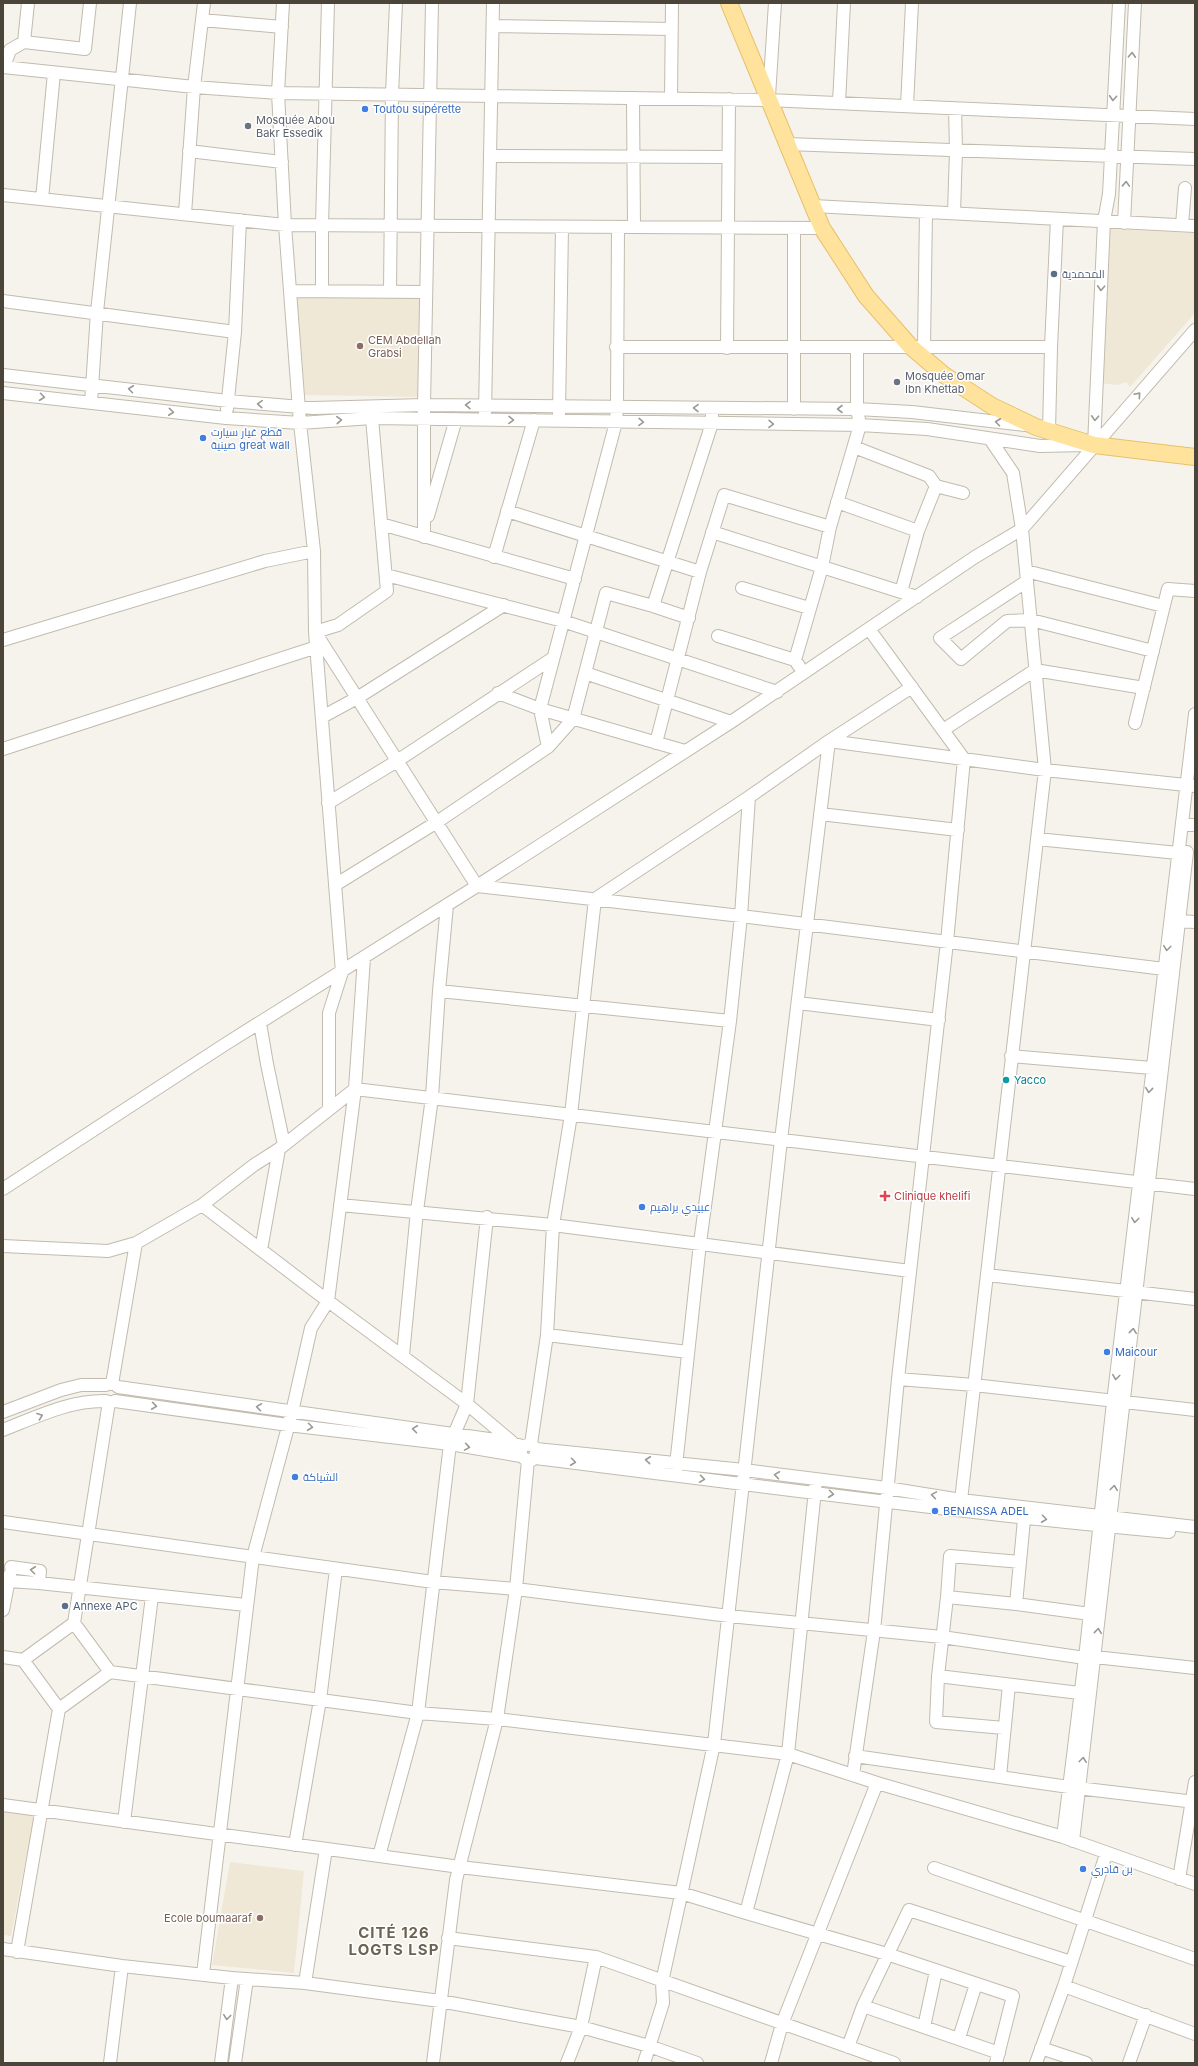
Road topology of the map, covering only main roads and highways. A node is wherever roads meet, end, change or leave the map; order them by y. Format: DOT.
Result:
graph roads {
  1 [pos="729,3"];
  2 [pos="1195,457"];
  1 -- 2 [label="main road"];
}
